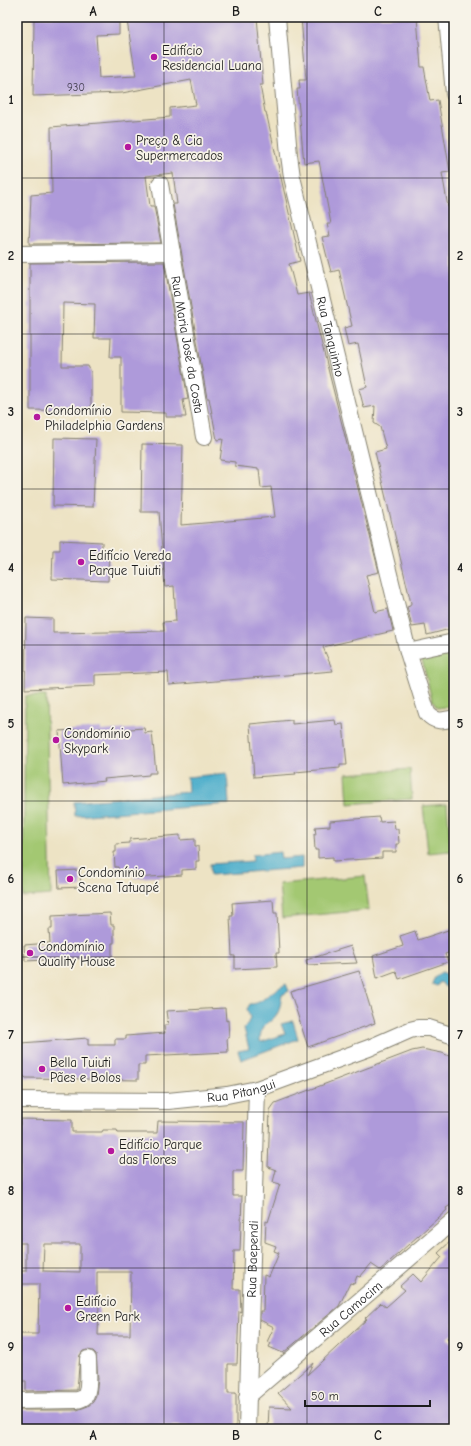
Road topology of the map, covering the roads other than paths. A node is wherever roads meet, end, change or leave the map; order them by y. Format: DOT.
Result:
graph roads {
  1 [pos="277,17"];
  2 [pos="447,17"];
  3 [pos="454,94"];
  4 [pos="160,184"];
  5 [pos="172,252"];
  6 [pos="17,254"];
  7 [pos="204,437"];
  8 [pos="454,642"];
  9 [pos="408,652"];
  10 [pos="454,718"];
  11 [pos="454,1036"];
  12 [pos="257,1089"];
  13 [pos="17,1100"];
  14 [pos="454,1220"];
  15 [pos="88,1359"];
  16 [pos="247,1397"];
  17 [pos="17,1401"];
  18 [pos="247,1429"];
  1 -- 9 [label="street, Rua Tanquinho"];
  2 -- 3 [label="street"];
  4 -- 5 [label="street, Rua Maria José da Costa"];
  5 -- 6 [label="street"];
  5 -- 7 [label="street, Rua Maria José da Costa"];
  8 -- 9 [label="street"];
  9 -- 10 [label="street, Rua Tanquinho"];
  11 -- 12 [label="street, Rua Pitangui"];
  12 -- 13 [label="street, Rua Pitangui"];
  12 -- 16 [label="street, Rua Baependi"];
  14 -- 16 [label="street, Rua Camocim"];
  15 -- 17 [label="street"];
  16 -- 18 [label="street, Rua Baependi"];
}
